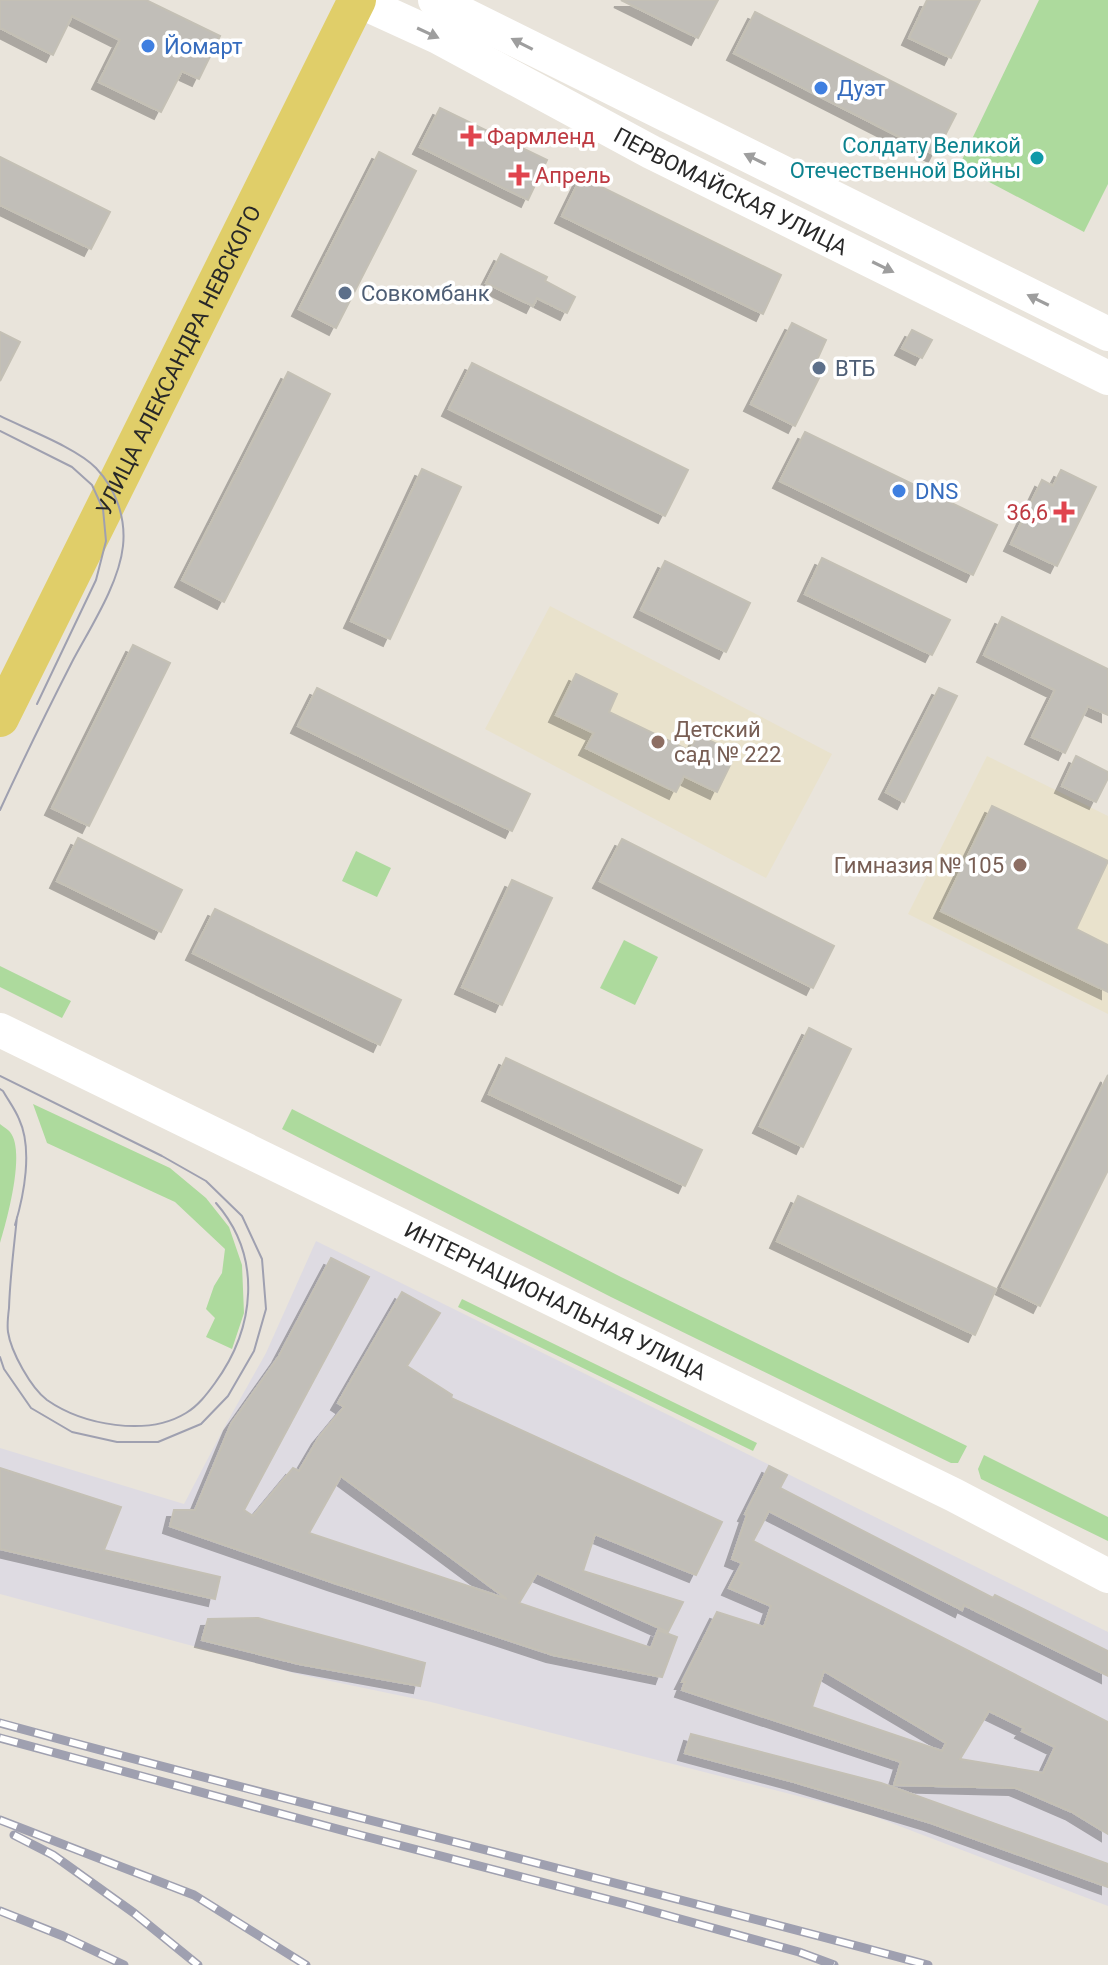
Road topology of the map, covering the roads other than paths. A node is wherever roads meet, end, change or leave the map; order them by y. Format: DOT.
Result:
graph roads {
  1 [pos="357,0"];
  2 [pos="435,0"];
  3 [pos="1108,334"];
  4 [pos="1108,378"];
  5 [pos="0,718"];
  6 [pos="0,1030"];
  7 [pos="1108,1576"];
  1 -- 4 [label="main road, ПЕРВОМАЙСКАЯ УЛИЦА, one-way"];
  1 -- 5 [label="main road, УЛИЦА АЛЕКСАНДРА НЕВСКОГО"];
  3 -- 2 [label="main road, ПЕРВОМАЙСКАЯ УЛИЦА, one-way"];
  6 -- 7 [label="main road, ИНТЕРНАЦИОНАЛЬНАЯ УЛИЦА"];
}
